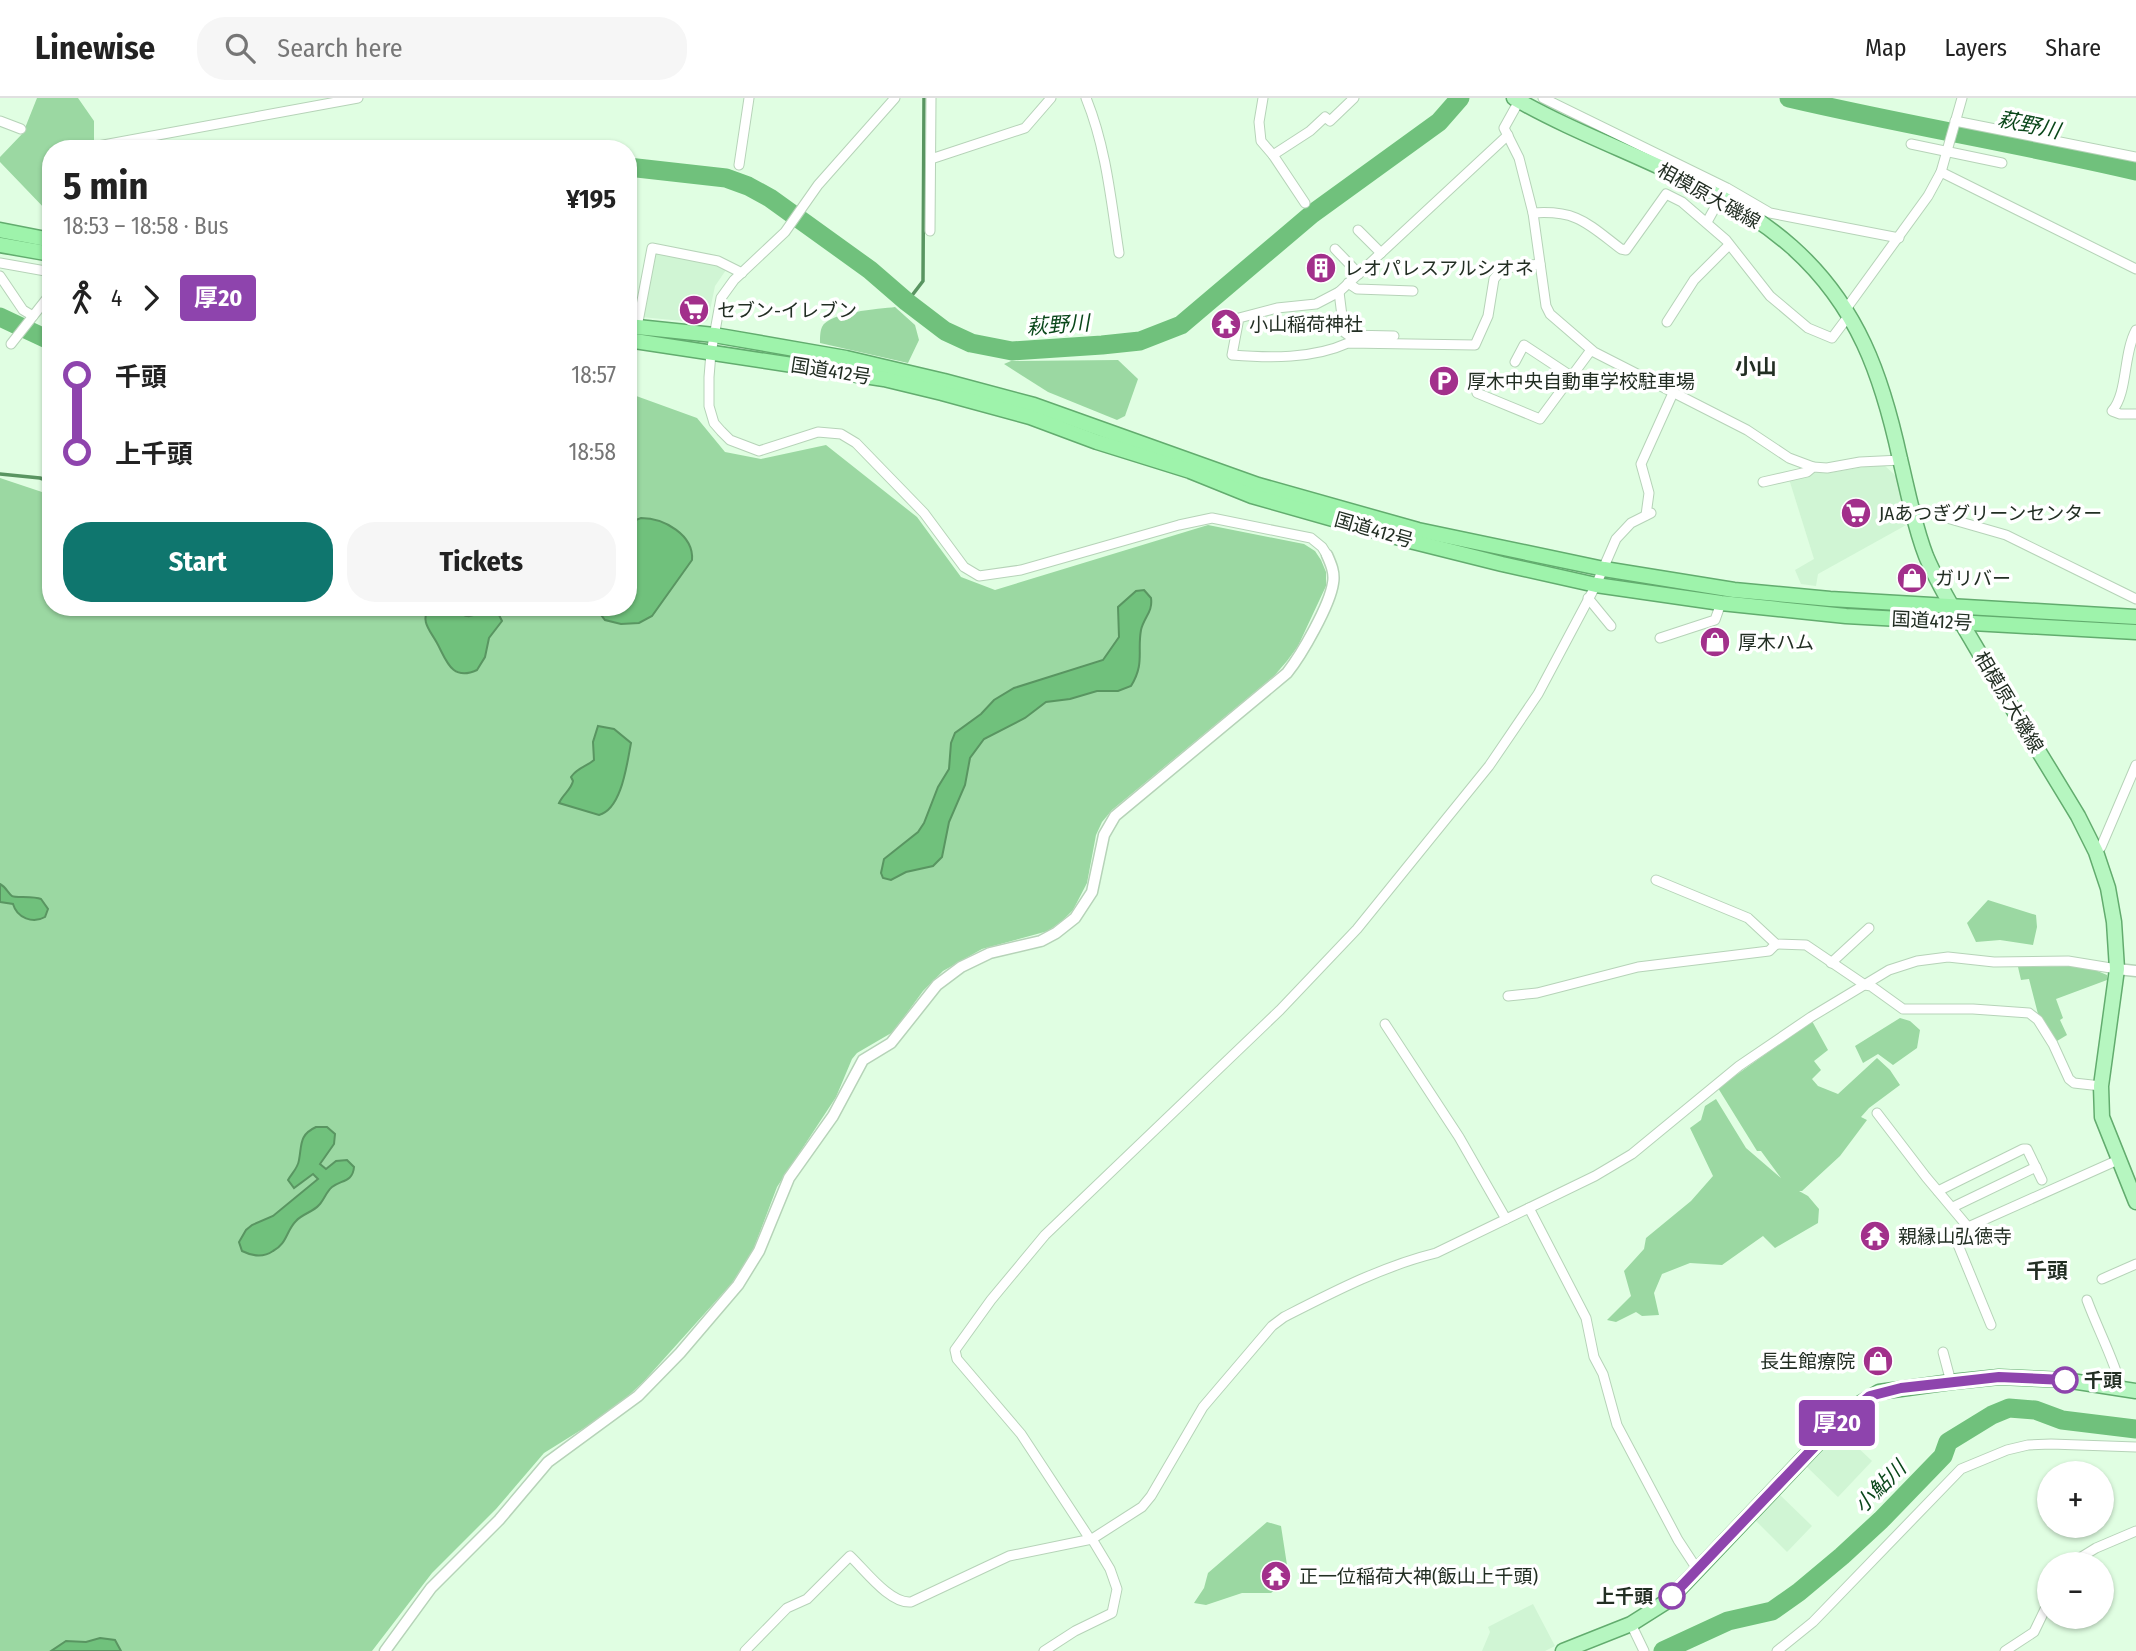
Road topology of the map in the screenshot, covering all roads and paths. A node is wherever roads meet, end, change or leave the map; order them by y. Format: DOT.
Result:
graph roads {
  1 [pos="358,98"];
  2 [pos="749,98"];
  3 [pos="895,98"];
  4 [pos="931,98"];
  5 [pos="1051,98"];
  6 [pos="1086,98"];
  7 [pos="1263,98"];
  8 [pos="1354,98"];
  9 [pos="1543,98"];
  10 [pos="1962,98"];
  11 [pos="1516,99"];
  12 [pos="0,121"];
  13 [pos="1955,123"];
  14 [pos="20,129"];
  15 [pos="1508,135"];
  16 [pos="130,140"];
  17 [pos="1911,145"];
  18 [pos="1946,150"];
  19 [pos="1273,155"];
  20 [pos="2136,157"];
  21 [pos="931,159"];
  22 [pos="2002,163"];
  23 [pos="739,165"];
  24 [pos="1941,172"];
  25 [pos="1723,193"];
  26 [pos="1304,203"];
  27 [pos="1532,213"];
  28 [pos="1707,222"];
  29 [pos="0,230"];
  30 [pos="1358,230"];
  31 [pos="930,231"];
  32 [pos="42,238"];
  33 [pos="1899,238"];
  34 [pos="0,245"];
  35 [pos="1729,245"];
  36 [pos="1335,249"];
  37 [pos="42,252"];
  38 [pos="1119,253"];
  39 [pos="1381,253"];
  40 [pos="0,263"];
  41 [pos="1539,264"];
  42 [pos="2136,269"];
  43 [pos="42,270"];
  44 [pos="742,273"];
  45 [pos="1359,274"];
  46 [pos="0,276"];
  47 [pos="1348,284"];
  48 [pos="1413,291"];
  49 [pos="1339,292"];
  50 [pos="42,303"];
  51 [pos="637,310"];
  52 [pos="1848,312"];
  53 [pos="33,316"];
  54 [pos="1667,322"];
  55 [pos="637,327"];
  56 [pos="2136,330"];
  57 [pos="714,335"];
  58 [pos="1394,335"];
  59 [pos="637,341"];
  60 [pos="11,344"];
  61 [pos="1591,350"];
  62 [pos="711,353"];
  63 [pos="1515,362"];
  64 [pos="1571,376"];
  65 [pos="1477,393"];
  66 [pos="1673,393"];
  67 [pos="2136,414"];
  68 [pos="1901,460"];
  69 [pos="1813,467"];
  70 [pos="1763,482"];
  71 [pos="1912,508"];
  72 [pos="1327,555"];
  73 [pos="1604,569"];
  74 [pos="1596,585"];
  75 [pos="1588,598"];
  76 [pos="2136,599"];
  77 [pos="1721,604"];
  78 [pos="1951,606"];
  79 [pos="2136,617"];
  80 [pos="1962,623"];
  81 [pos="1611,626"];
  82 [pos="2136,632"];
  83 [pos="1660,638"];
  84 [pos="2136,765"];
  85 [pos="2096,852"];
  86 [pos="1656,880"];
  87 [pos="1869,928"];
  88 [pos="1776,944"];
  89 [pos="1831,963"];
  90 [pos="2117,969"];
  91 [pos="2136,971"];
  92 [pos="1864,985"];
  93 [pos="1508,996"];
  94 [pos="1385,1024"];
  95 [pos="2101,1086"];
  96 [pos="1877,1113"];
  97 [pos="2118,1160"];
  98 [pos="2036,1167"];
  99 [pos="2042,1180"];
  100 [pos="1938,1191"];
  101 [pos="2135,1194"];
  102 [pos="1953,1207"];
  103 [pos="1529,1208"];
  104 [pos="1506,1219"];
  105 [pos="1968,1227"];
  106 [pos="2136,1264"];
  107 [pos="2102,1279"];
  108 [pos="2087,1300"];
  109 [pos="1990,1325"];
  110 [pos="1943,1352"];
  111 [pos="1951,1382"];
  112 [pos="2129,1390"];
  113 [pos="2136,1447"];
  114 [pos="2136,1531"];
  115 [pos="1091,1539"];
  116 [pos="2090,1552"];
  117 [pos="1697,1569"];
  118 [pos="2037,1626"];
  119 [pos="1634,1629"];
  120 [pos="385,1651"];
  121 [pos="745,1651"];
  122 [pos="1044,1651"];
  123 [pos="1563,1651"];
  124 [pos="1644,1651"];
  125 [pos="1777,1651"];
  126 [pos="2005,1651"];
  1 -- 16 [label="street"];
  2 -- 23 [label="street"];
  3 -- 44 [label="street"];
  4 -- 21 [label="street"];
  5 -- 21 [label="street"];
  6 -- 38 [label="street"];
  7 -- 19 [label="street"];
  8 -- 19 [label="street"];
  9 -- 25 [label="street"];
  10 -- 13 [label="street"];
  11 -- 15 [label="street"];
  11 -- 25 [label="main road, 相模原大磯線"];
  12 -- 14 [label="street"];
  13 -- 18 [label="street"];
  13 -- 20 [label="street"];
  15 -- 27 [label="street"];
  15 -- 39 [label="street"];
  17 -- 18 [label="street"];
  18 -- 22 [label="street"];
  18 -- 24 [label="street"];
  19 -- 26 [label="street"];
  21 -- 31 [label="street"];
  24 -- 33 [label="street"];
  24 -- 42 [label="street"];
  25 -- 28 [label="street"];
  25 -- 33 [label="street"];
  25 -- 52 [label="main road, 相模原大磯線"];
  27 -- 28 [label="street"];
  27 -- 41 [label="street"];
  28 -- 35 [label="street"];
  29 -- 32 [label="highway"];
  30 -- 39 [label="street"];
  33 -- 52 [label="street"];
  34 -- 37 [label="highway"];
  35 -- 52 [label="street"];
  35 -- 54 [label="street"];
  36 -- 45 [label="street"];
  39 -- 45 [label="street"];
  40 -- 43 [label="street"];
  41 -- 49 [label="street"];
  41 -- 61 [label="street"];
  44 -- 51 [label="street"];
  44 -- 57 [label="street"];
  45 -- 47 [label="street"];
  46 -- 53 [label="street"];
  47 -- 48 [label="street"];
  47 -- 49 [label="street"];
  49 -- 58 [label="street"];
  50 -- 53 [label="street"];
  52 -- 68 [label="main road, 相模原大磯線"];
  53 -- 60 [label="street"];
  55 -- 57 [label="highway, 国道412号"];
  56 -- 67 [label="street"];
  57 -- 62 [label="street"];
  57 -- 73 [label="highway, 国道412号"];
  59 -- 62 [label="highway, 国道412号"];
  61 -- 64 [label="street"];
  61 -- 66 [label="street"];
  62 -- 72 [label="street"];
  62 -- 74 [label="highway, 国道412号"];
  63 -- 64 [label="street"];
  64 -- 65 [label="street"];
  66 -- 69 [label="street"];
  66 -- 73 [label="street"];
  68 -- 69 [label="street"];
  68 -- 71 [label="main road, 相模原大磯線"];
  69 -- 70 [label="street"];
  71 -- 76 [label="street"];
  71 -- 78 [label="main road, 相模原大磯線"];
  72 -- 120 [label="street"];
  73 -- 74 [label="street"];
  73 -- 78 [label="highway, 国道412号"];
  74 -- 75 [label="street"];
  74 -- 77 [label="highway, 国道412号"];
  75 -- 81 [label="street"];
  75 -- 115 [label="street"];
  77 -- 80 [label="highway, 国道412号"];
  77 -- 83 [label="street"];
  78 -- 79 [label="highway, 国道412号"];
  78 -- 80 [label="main road, 相模原大磯線"];
  80 -- 82 [label="highway, 国道412号"];
  80 -- 85 [label="main road, 相模原大磯線"];
  84 -- 85 [label="street"];
  85 -- 90 [label="main road, 相模原大磯線"];
  86 -- 88 [label="street"];
  87 -- 89 [label="street"];
  88 -- 89 [label="street"];
  88 -- 93 [label="street"];
  89 -- 92 [label="street"];
  90 -- 91 [label="street"];
  90 -- 92 [label="street"];
  90 -- 95 [label="main road, 相模原大磯線"];
  92 -- 95 [label="street"];
  92 -- 103 [label="street"];
  94 -- 104 [label="street"];
  95 -- 97 [label="main road, 相模原大磯線"];
  96 -- 100 [label="street"];
  97 -- 101 [label="main road, 相模原大磯線"];
  97 -- 105 [label="street"];
  98 -- 99 [label="street"];
  98 -- 100 [label="street"];
  98 -- 102 [label="street"];
  100 -- 102 [label="street"];
  102 -- 105 [label="street"];
  103 -- 104 [label="street"];
  103 -- 117 [label="street"];
  104 -- 115 [label="street"];
  105 -- 109 [label="street"];
  106 -- 107 [label="street"];
  108 -- 112 [label="street"];
  110 -- 111 [label="street"];
  111 -- 112 [label="main road"];
  111 -- 117 [label="main road"];
  113 -- 125 [label="street"];
  114 -- 116 [label="street"];
  115 -- 121 [label="street"];
  115 -- 122 [label="street"];
  117 -- 119 [label="main road"];
  118 -- 126 [label="street"];
  119 -- 123 [label="main road"];
  119 -- 124 [label="street"];
}
